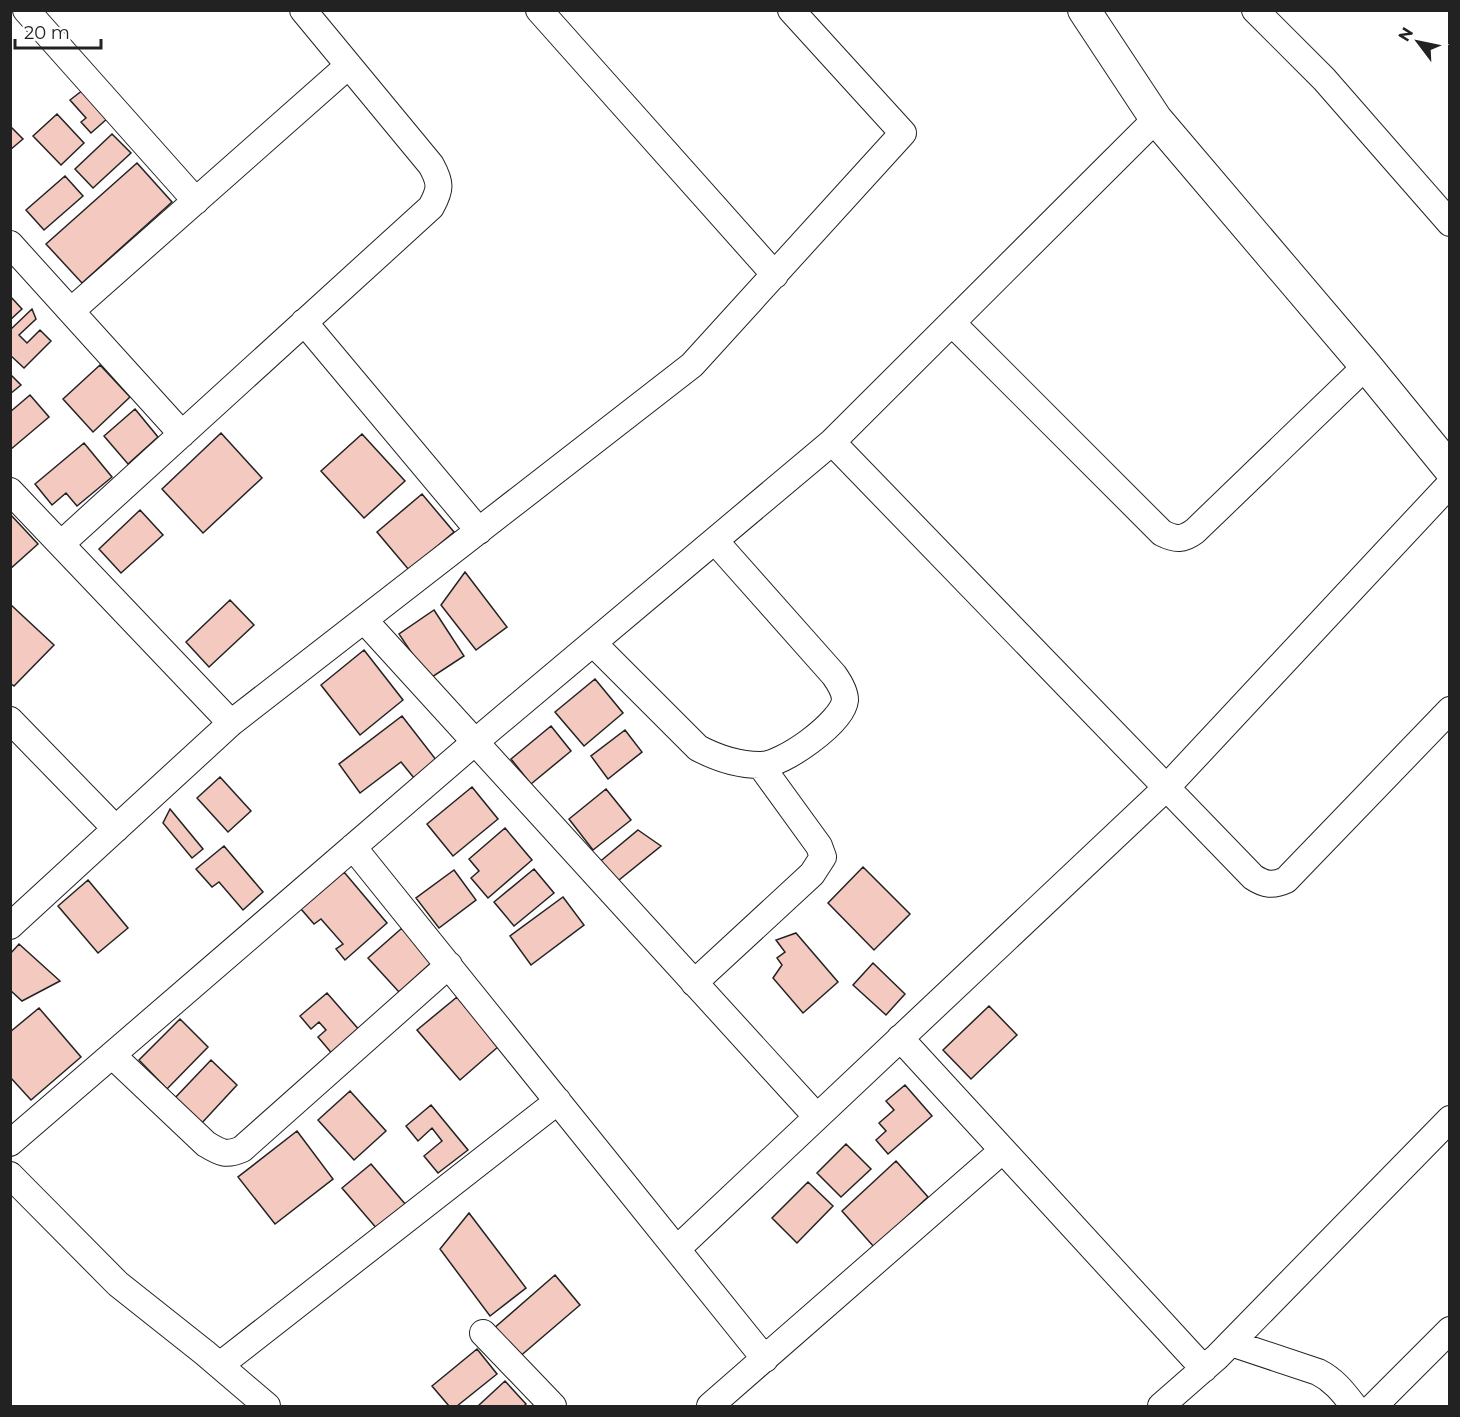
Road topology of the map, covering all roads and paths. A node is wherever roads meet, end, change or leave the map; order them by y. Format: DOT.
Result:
graph roads {
  1 [pos="26,10"];
  2 [pos="303,10"];
  3 [pos="791,10"];
  4 [pos="1084,10"];
  5 [pos="1255,10"];
  6 [pos="542,12"];
  7 [pos="348,66"];
  8 [pos="1155,119"];
  9 [pos="195,201"];
  10 [pos="1449,223"];
  11 [pos="10,244"];
  12 [pos="775,275"];
  13 [pos="71,311"];
  14 [pos="304,322"];
  15 [pos="952,323"];
  16 [pos="1366,366"];
  17 [pos="182,434"];
  18 [pos="832,442"];
  19 [pos="1449,469"];
  20 [pos="1449,484"];
  21 [pos="10,491"];
  22 [pos="479,531"];
  23 [pos="715,541"];
  24 [pos="61,544"];
  25 [pos="364,620"];
  26 [pos="594,643"];
  27 [pos="1449,710"];
  28 [pos="10,720"];
  29 [pos="231,723"];
  30 [pos="475,742"];
  31 [pos="761,766"];
  32 [pos="1166,788"];
  33 [pos="116,829"];
  34 [pos="353,847"];
  35 [pos="10,926"];
  36 [pos="449,965"];
  37 [pos="694,982"];
  38 [pos="900,1038"];
  39 [pos="112,1056"];
  40 [pos="558,1101"];
  41 [pos="817,1117"];
  42 [pos="1449,1119"];
  43 [pos="10,1143"];
  44 [pos="1003,1150"];
  45 [pos="10,1175"];
  46 [pos="677,1249"];
  47 [pos="1449,1330"];
  48 [pos="483,1334"];
  49 [pos="1231,1343"];
  50 [pos="765,1359"];
  51 [pos="220,1365"];
  52 [pos="1204,1369"];
  53 [pos="267,1407"];
  54 [pos="552,1407"];
  55 [pos="710,1407"];
  56 [pos="1161,1407"];
  57 [pos="1354,1407"];
  58 [pos="1374,1407"];
  1 -- 9 [label="street"];
  2 -- 7 [label="street"];
  3 -- 12 [label="street"];
  4 -- 8 [label="street"];
  5 -- 10 [label="street"];
  6 -- 12 [label="street"];
  7 -- 9 [label="street"];
  7 -- 14 [label="street"];
  8 -- 15 [label="street"];
  8 -- 16 [label="street"];
  9 -- 13 [label="street"];
  11 -- 13 [label="street"];
  12 -- 22 [label="street"];
  13 -- 17 [label="street"];
  14 -- 17 [label="street"];
  14 -- 22 [label="street"];
  15 -- 16 [label="street"];
  15 -- 18 [label="street"];
  16 -- 19 [label="street"];
  17 -- 24 [label="street"];
  18 -- 23 [label="street"];
  18 -- 32 [label="street"];
  20 -- 32 [label="street"];
  21 -- 24 [label="street"];
  22 -- 25 [label="street"];
  23 -- 26 [label="street"];
  23 -- 31 [label="street"];
  24 -- 29 [label="street"];
  25 -- 29 [label="street"];
  25 -- 30 [label="street"];
  26 -- 30 [label="street"];
  26 -- 31 [label="street"];
  27 -- 32 [label="street"];
  28 -- 33 [label="street"];
  29 -- 33 [label="street"];
  30 -- 34 [label="street"];
  30 -- 37 [label="street"];
  31 -- 37 [label="street"];
  32 -- 38 [label="street"];
  33 -- 35 [label="street"];
  34 -- 36 [label="street"];
  34 -- 39 [label="street"];
  36 -- 39 [label="street"];
  36 -- 40 [label="street"];
  37 -- 41 [label="street"];
  38 -- 41 [label="street"];
  38 -- 44 [label="street"];
  39 -- 43 [label="street"];
  40 -- 46 [label="street"];
  40 -- 51 [label="street"];
  41 -- 46 [label="street"];
  42 -- 49 [label="street"];
  44 -- 50 [label="street"];
  44 -- 52 [label="street"];
  45 -- 51 [label="street"];
  46 -- 50 [label="street"];
  47 -- 58 [label="street"];
  48 -- 54 [label="street"];
  49 -- 52 [label="street"];
  49 -- 57 [label="street"];
  50 -- 55 [label="street"];
  51 -- 53 [label="street"];
  52 -- 56 [label="street"];
}
